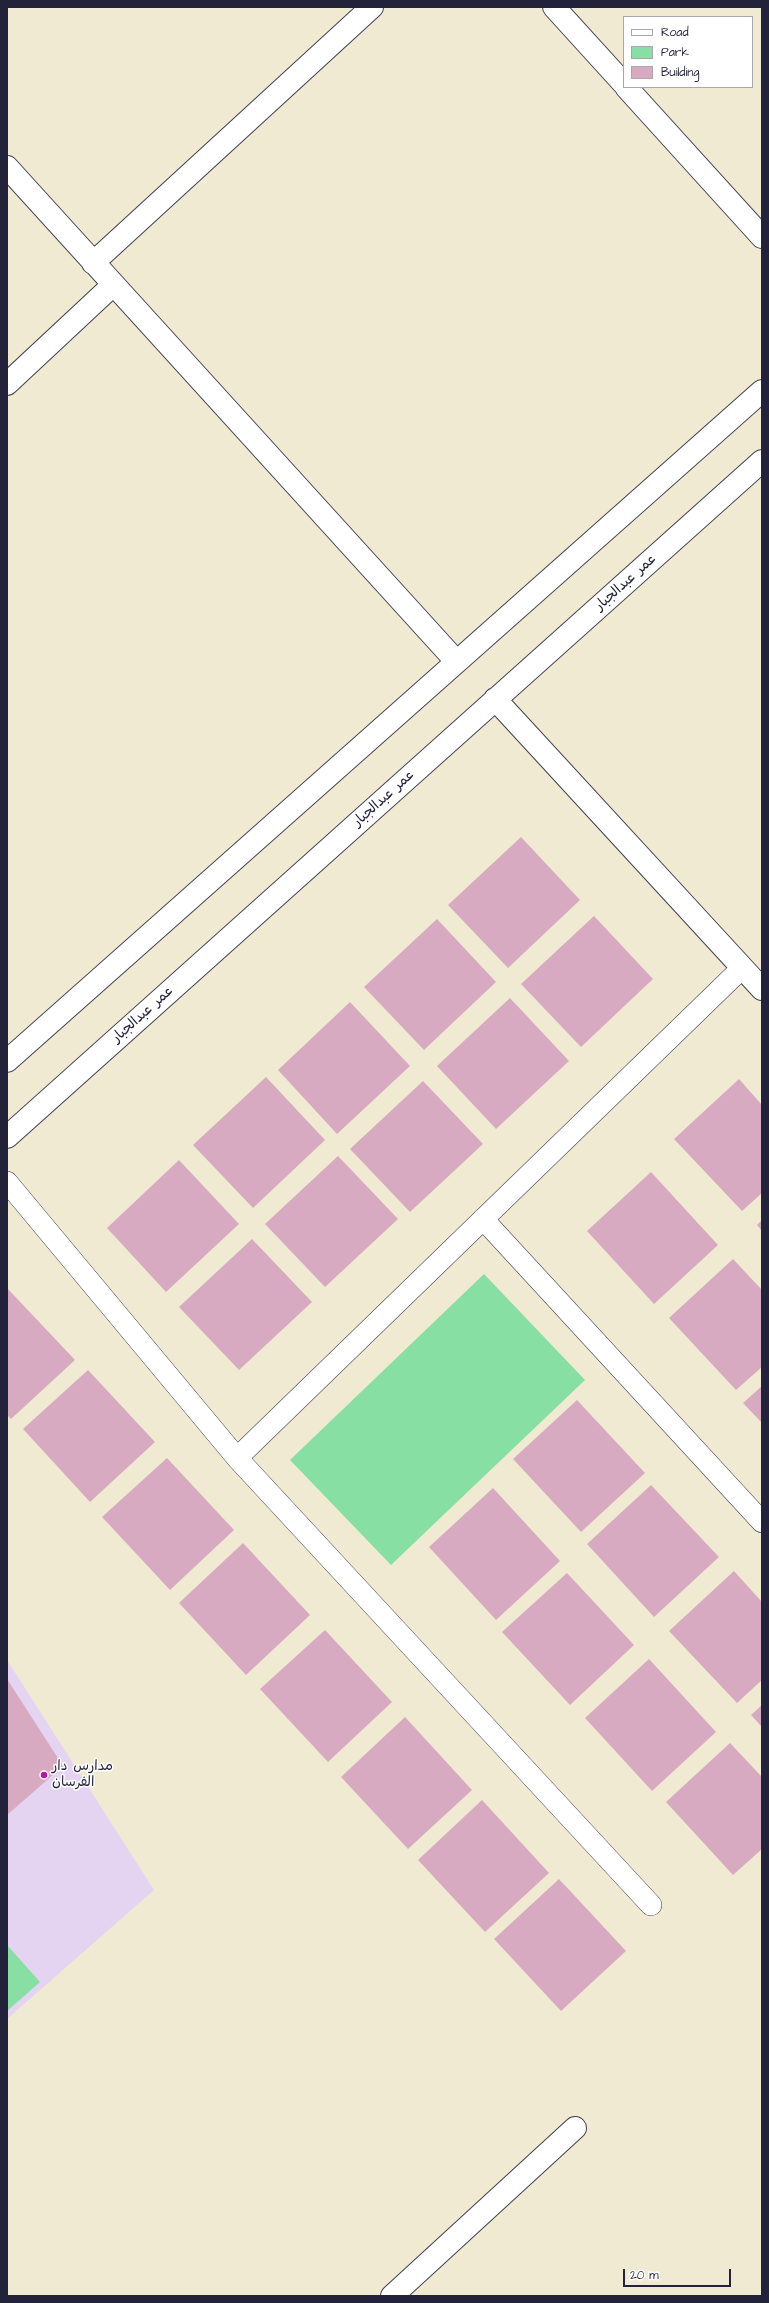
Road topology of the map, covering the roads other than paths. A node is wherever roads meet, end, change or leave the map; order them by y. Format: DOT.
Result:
graph roads {
  1 [pos="372,7"];
  2 [pos="554,7"];
  3 [pos="623,83"];
  4 [pos="627,88"];
  5 [pos="7,167"];
  6 [pos="762,237"];
  7 [pos="93,263"];
  8 [pos="113,285"];
  9 [pos="7,384"];
  10 [pos="762,391"];
  11 [pos="762,461"];
  12 [pos="456,661"];
  13 [pos="495,699"];
  14 [pos="742,968"];
  15 [pos="762,990"];
  16 [pos="7,1061"];
  17 [pos="7,1137"];
  18 [pos="7,1182"];
  19 [pos="483,1219"];
  20 [pos="237,1458"];
  21 [pos="762,1522"];
  22 [pos="651,1905"];
  23 [pos="575,2128"];
  24 [pos="392,2296"];
  1 -- 7 [label="street"];
  2 -- 3 [label="street"];
  4 -- 6 [label="street"];
  5 -- 7 [label="street"];
  7 -- 8 [label="street"];
  8 -- 9 [label="street"];
  8 -- 12 [label="street"];
  10 -- 12 [label="street"];
  11 -- 13 [label="street, عمر عبدالجبار"];
  12 -- 16 [label="street"];
  13 -- 14 [label="street"];
  13 -- 17 [label="street, عمر عبدالجبار"];
  14 -- 15 [label="street"];
  14 -- 19 [label="lane"];
  18 -- 20 [label="lane"];
  19 -- 20 [label="lane"];
  19 -- 21 [label="lane"];
  20 -- 22 [label="lane"];
  23 -- 24 [label="street"];
}
